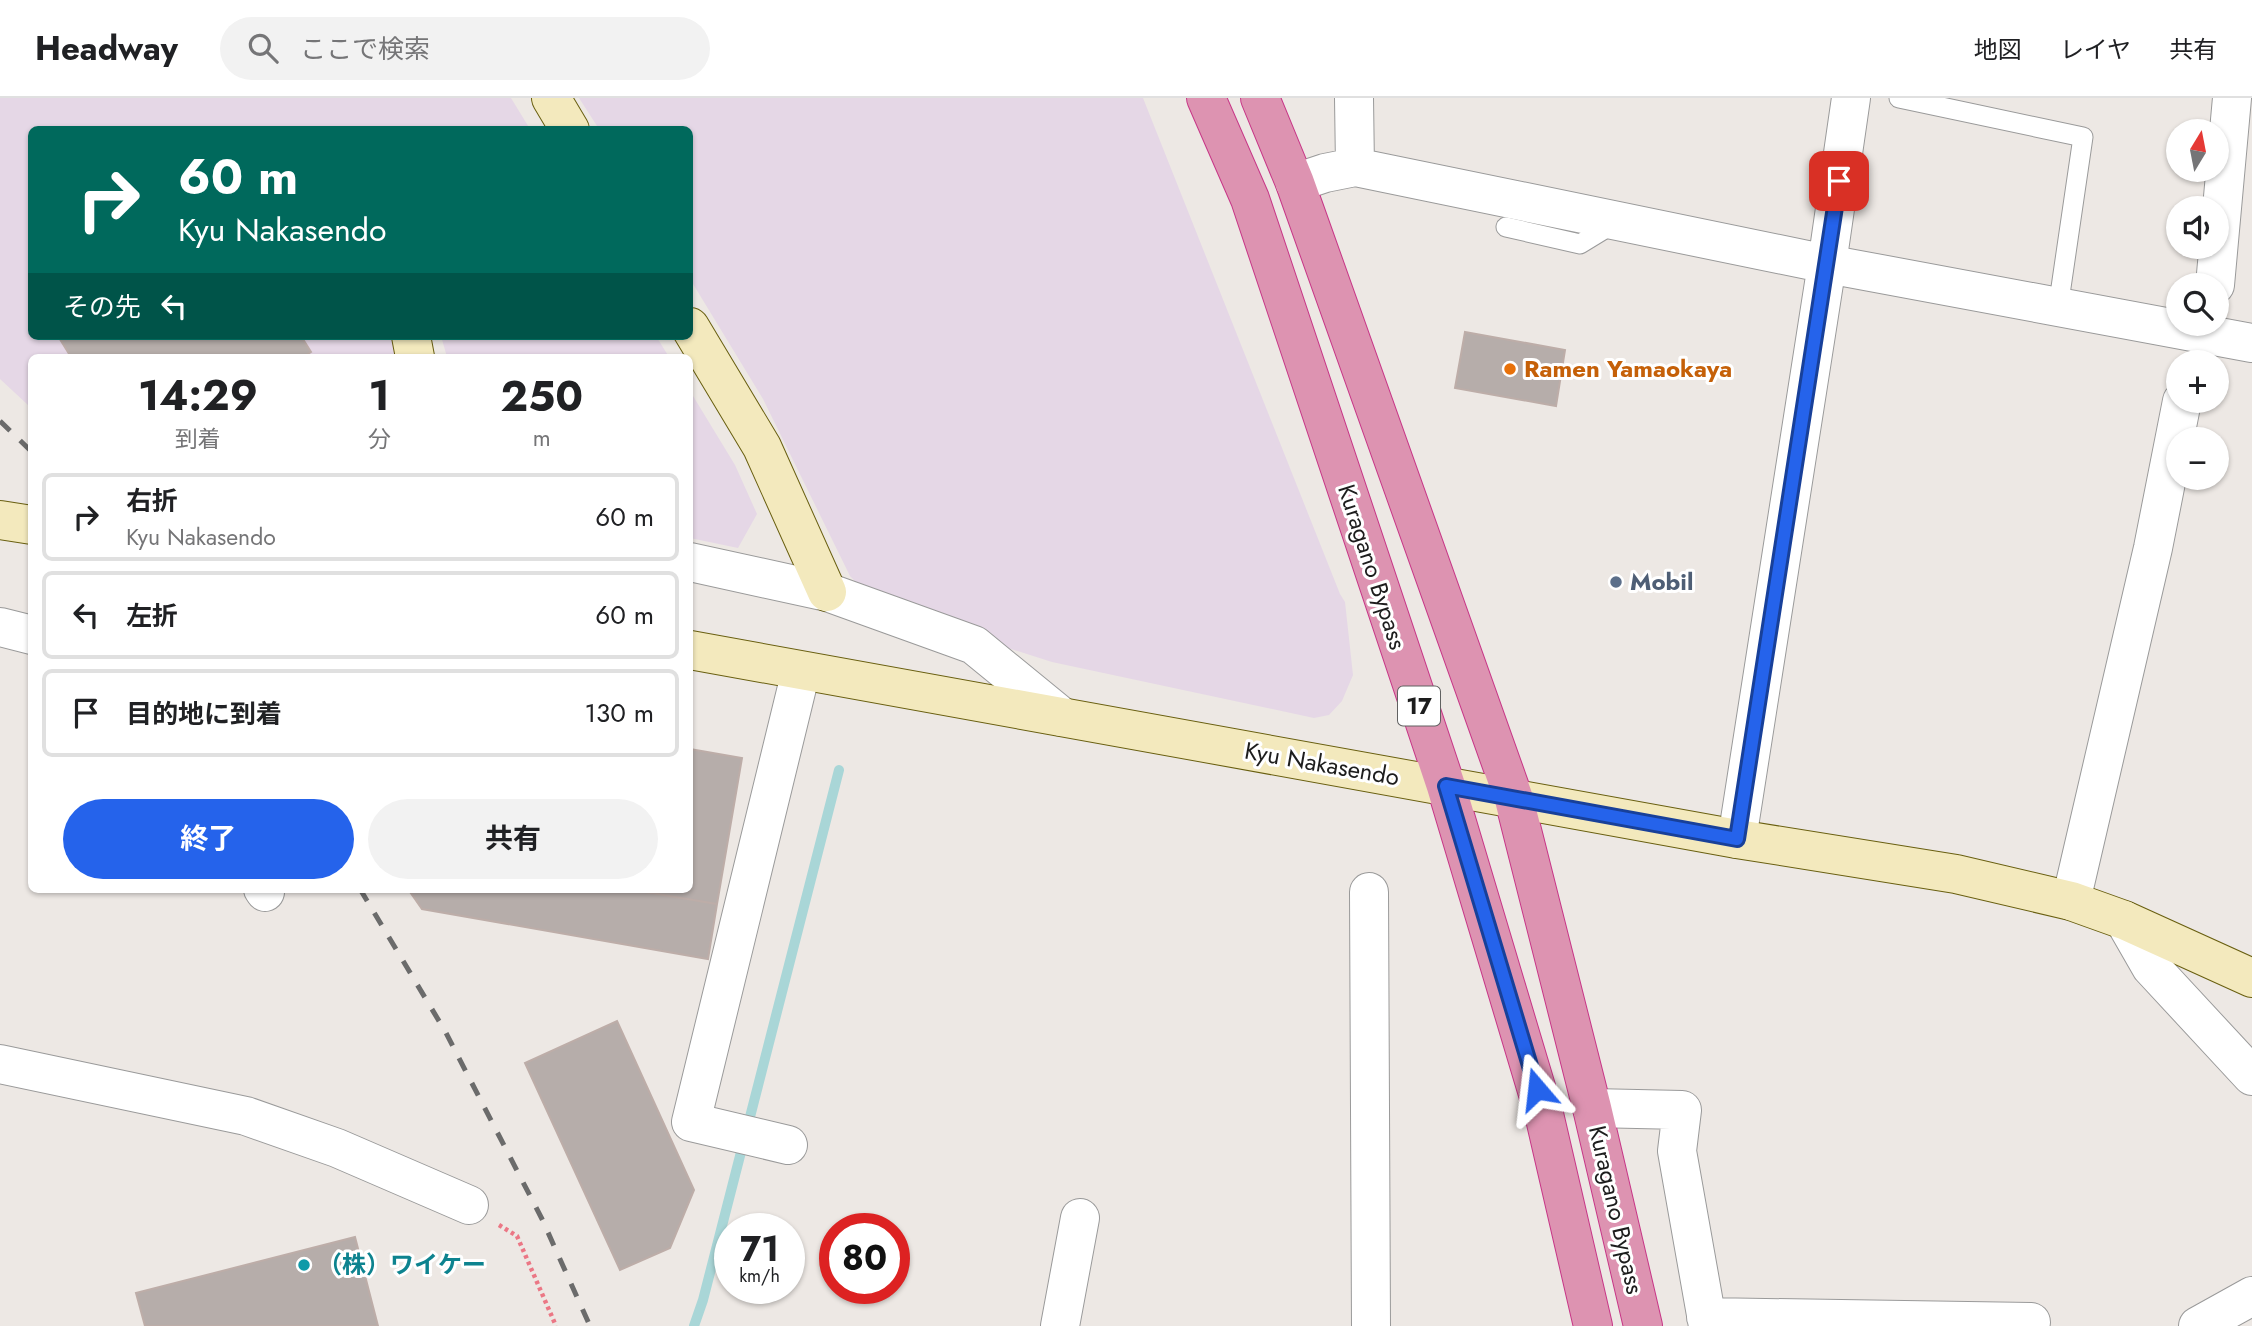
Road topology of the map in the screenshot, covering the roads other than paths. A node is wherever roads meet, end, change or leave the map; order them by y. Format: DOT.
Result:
graph roads {
  1 [pos="551,98"];
  2 [pos="1206,98"];
  3 [pos="1259,98"];
  4 [pos="1353,98"];
  5 [pos="1851,98"];
  6 [pos="1899,98"];
  7 [pos="2232,98"];
  8 [pos="568,126"];
  9 [pos="1355,167"];
  10 [pos="1295,183"];
  11 [pos="1617,221"];
  12 [pos="1506,227"];
  13 [pos="1827,264"];
  14 [pos="2216,273"];
  15 [pos="2059,308"];
  16 [pos="693,332"];
  17 [pos="2202,339"];
  18 [pos="2252,343"];
  19 [pos="2180,413"];
  20 [pos="0,520"];
  21 [pos="28,524"];
  22 [pos="693,563"];
  23 [pos="827,592"];
  24 [pos="0,627"];
  25 [pos="28,634"];
  26 [pos="693,651"];
  27 [pos="801,671"];
  28 [pos="1062,717"];
  29 [pos="1446,786"];
  30 [pos="1514,799"];
  31 [pos="1737,839"];
  32 [pos="1369,892"];
  33 [pos="2071,901"];
  34 [pos="2124,920"];
  35 [pos="2252,978"];
  36 [pos="0,1065"];
  37 [pos="2252,1076"];
  38 [pos="1592,1108"];
  39 [pos="760,1138"];
  40 [pos="469,1205"];
  41 [pos="1080,1218"];
  42 [pos="2252,1296"];
  43 [pos="1707,1321"];
  44 [pos="1060,1326"];
  45 [pos="1371,1326"];
  46 [pos="1593,1326"];
  47 [pos="1643,1326"];
  48 [pos="2030,1326"];
  49 [pos="2198,1326"];
  1 -- 8 [label="street"];
  2 -- 29 [label="highway, Kuragano Bypass / 17"];
  3 -- 10 [label="highway, Kuragano Bypass / 17"];
  4 -- 9 [label="street"];
  5 -- 13 [label="street"];
  6 -- 15 [label="lane"];
  7 -- 14 [label="street"];
  9 -- 10 [label="street"];
  9 -- 11 [label="street"];
  10 -- 30 [label="highway, Kuragano Bypass / 17"];
  11 -- 12 [label="lane"];
  11 -- 13 [label="street"];
  13 -- 15 [label="street"];
  13 -- 31 [label="street"];
  15 -- 17 [label="street"];
  16 -- 23 [label="street"];
  17 -- 18 [label="street"];
  19 -- 33 [label="street"];
  20 -- 21 [label="street"];
  22 -- 23 [label="street"];
  23 -- 28 [label="street"];
  24 -- 25 [label="street"];
  26 -- 27 [label="street, Kyu Nakasendo"];
  27 -- 28 [label="street, Kyu Nakasendo"];
  27 -- 39 [label="street"];
  28 -- 29 [label="street, Kyu Nakasendo"];
  29 -- 30 [label="street, Kyu Nakasendo"];
  29 -- 46 [label="highway, Kuragano Bypass / 17"];
  30 -- 31 [label="street, Kyu Nakasendo"];
  30 -- 38 [label="highway, Kuragano Bypass / 17"];
  31 -- 33 [label="street, Kyu Nakasendo"];
  32 -- 45 [label="street"];
  33 -- 34 [label="street"];
  34 -- 35 [label="street"];
  34 -- 37 [label="street"];
  36 -- 40 [label="street"];
  38 -- 43 [label="street"];
  38 -- 47 [label="highway, Kuragano Bypass / 17"];
  41 -- 44 [label="street"];
  42 -- 49 [label="street"];
  43 -- 48 [label="street"];
}
